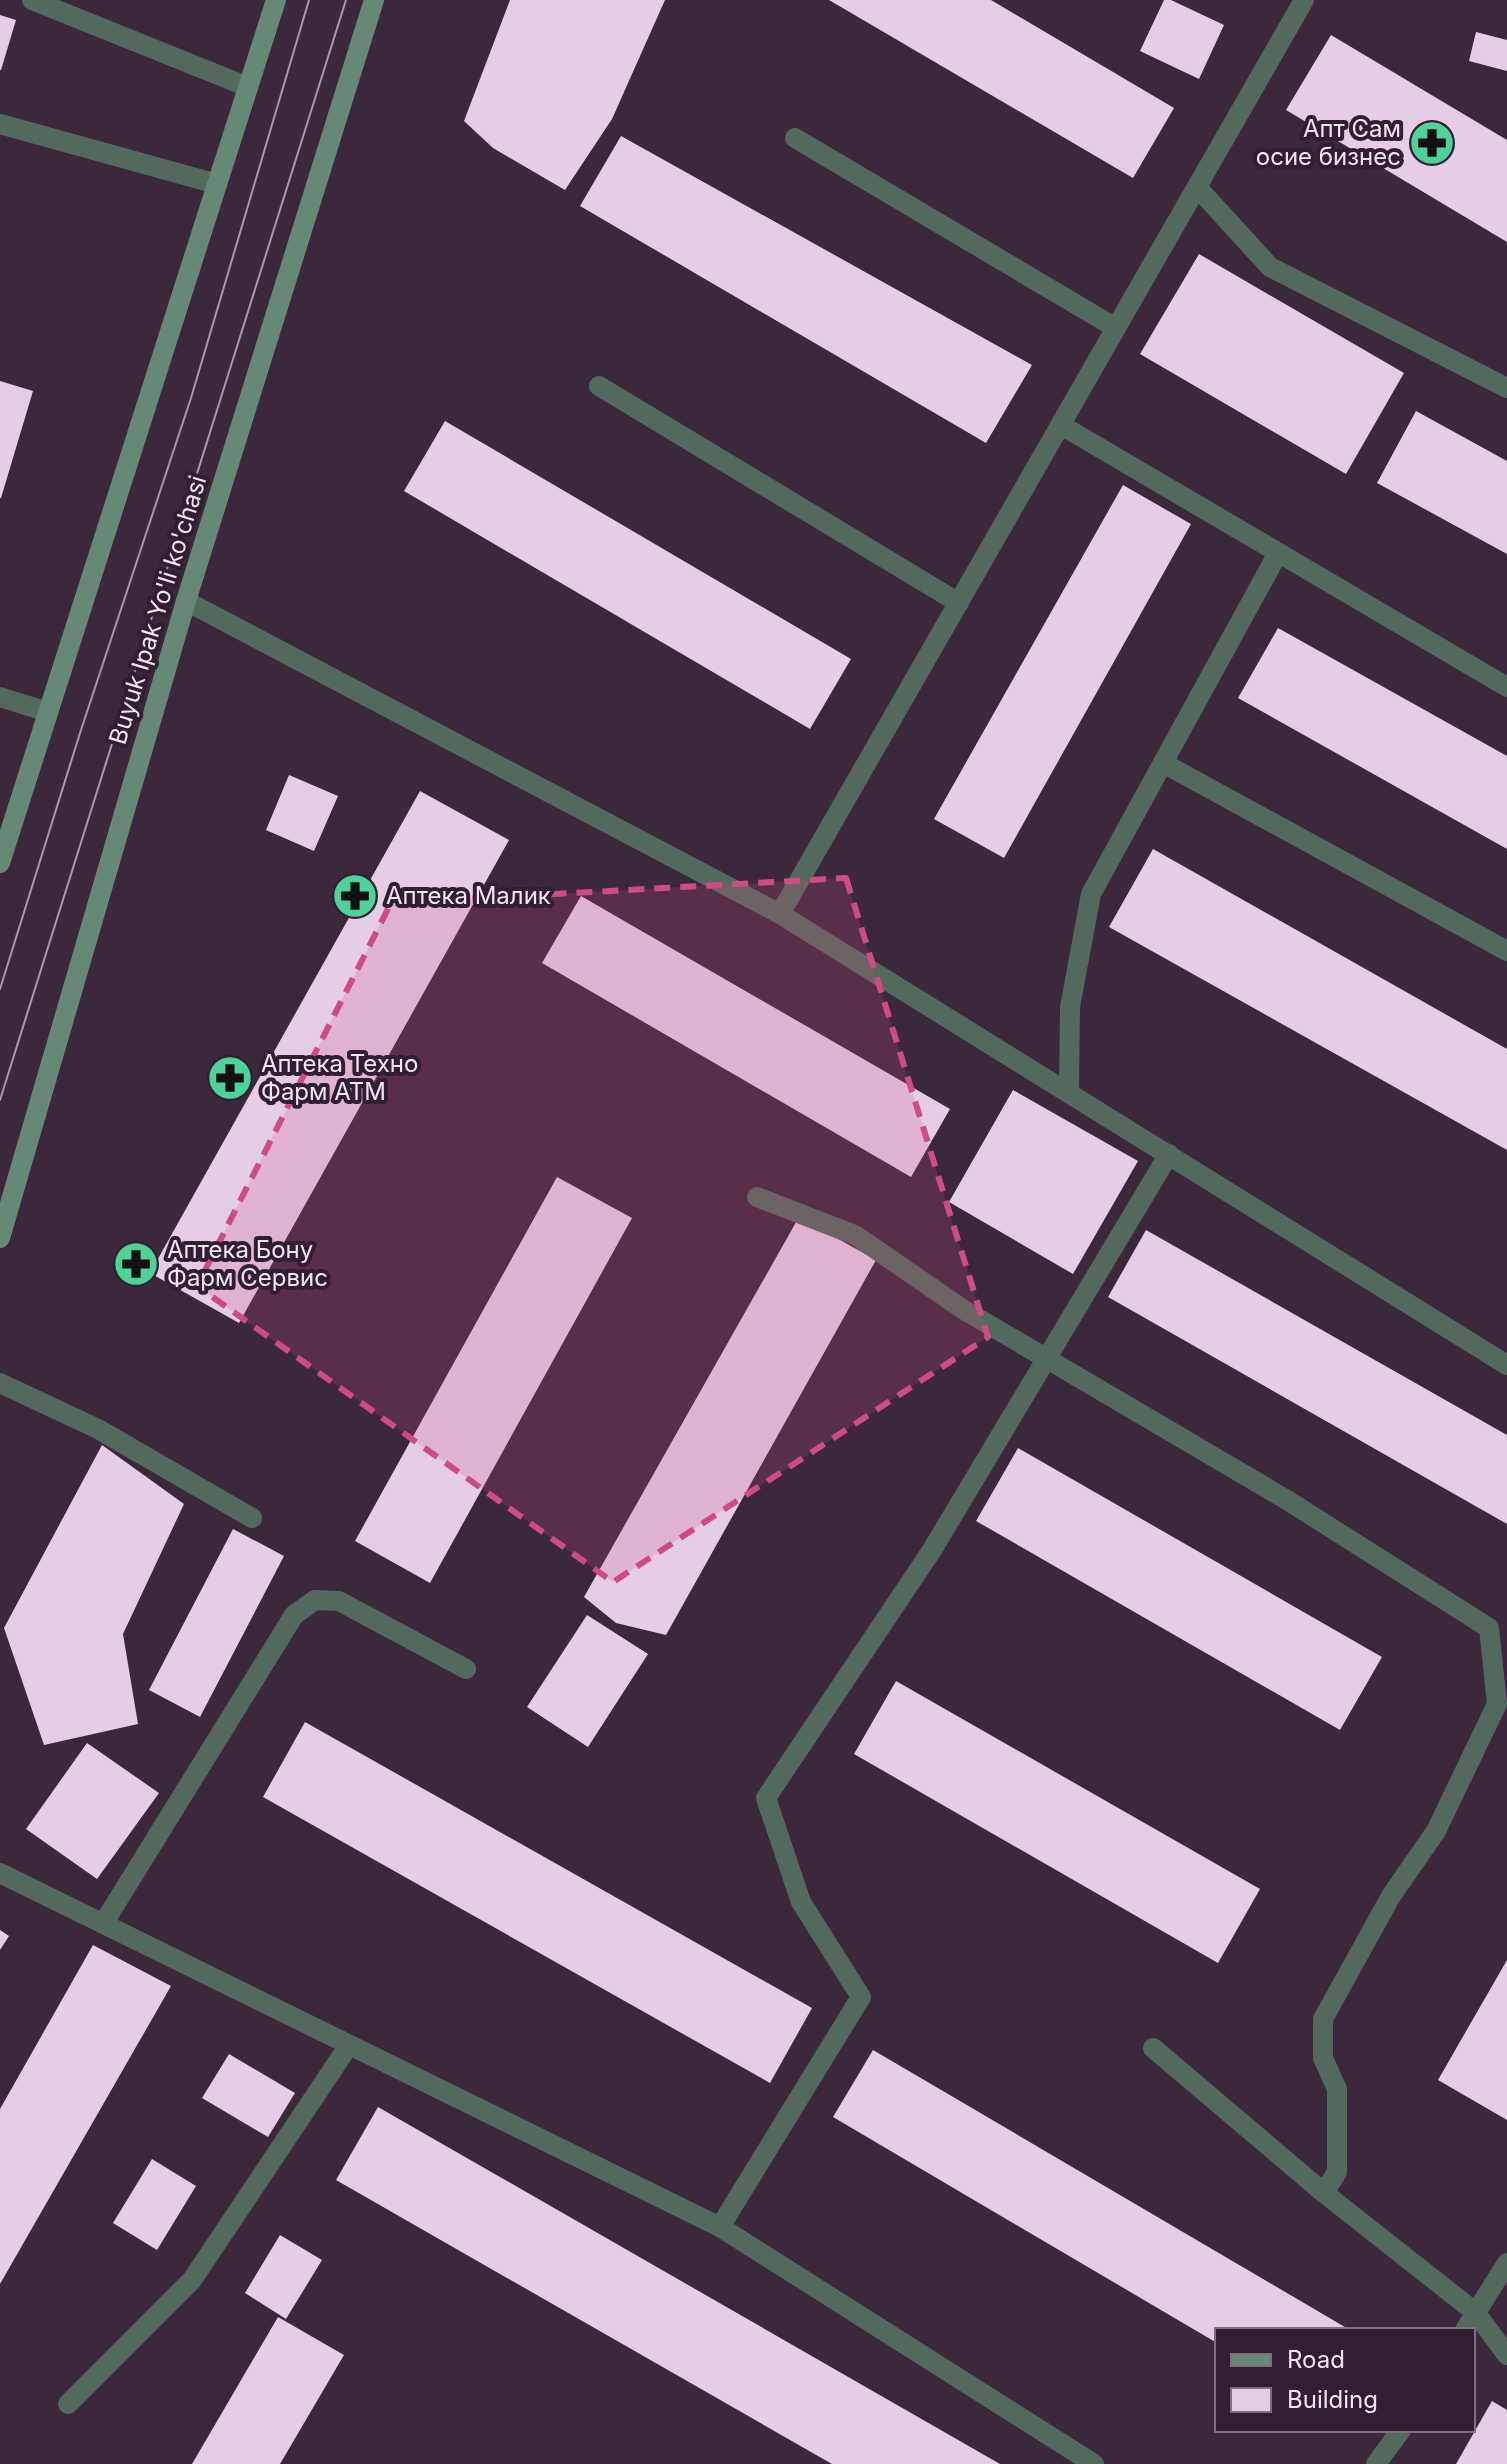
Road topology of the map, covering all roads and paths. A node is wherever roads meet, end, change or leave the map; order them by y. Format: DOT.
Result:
graph roads {
  1 [pos="32,0"];
  2 [pos="276,0"];
  3 [pos="374,0"];
  4 [pos="1304,0"];
  5 [pos="248,87"];
  6 [pos="0,124"];
  7 [pos="795,138"];
  8 [pos="217,184"];
  9 [pos="1197,187"];
  10 [pos="1116,328"];
  11 [pos="599,386"];
  12 [pos="1507,388"];
  13 [pos="1061,425"];
  14 [pos="1278,553"];
  15 [pos="186,601"];
  16 [pos="959,603"];
  17 [pos="1507,687"];
  18 [pos="0,697"];
  19 [pos="48,712"];
  20 [pos="1163,763"];
  21 [pos="0,863"];
  22 [pos="780,914"];
  23 [pos="1507,951"];
  24 [pos="1069,1091"];
  25 [pos="1169,1154"];
  26 [pos="757,1197"];
  27 [pos="0,1238"];
  28 [pos="1047,1359"];
  29 [pos="1507,1365"];
  30 [pos="0,1383"];
  31 [pos="252,1518"];
  32 [pos="466,1669"];
  33 [pos="0,1873"];
  34 [pos="103,1924"];
  35 [pos="349,2045"];
  36 [pos="1153,2048"];
  37 [pos="1324,2193"];
  38 [pos="720,2227"];
  39 [pos="1507,2263"];
  40 [pos="1470,2321"];
  41 [pos="1507,2355"];
  42 [pos="68,2404"];
  43 [pos="1400,2432"];
  44 [pos="1094,2464"];
  45 [pos="1376,2464"];
  1 -- 5 [label="street"];
  2 -- 5 [label="main road"];
  3 -- 15 [label="main road, Buyuk Ipak Yo'li ko'chasi"];
  4 -- 9 [label="street"];
  5 -- 8 [label="main road"];
  6 -- 8 [label="street"];
  7 -- 10 [label="street"];
  8 -- 19 [label="main road"];
  9 -- 10 [label="street"];
  9 -- 12 [label="street"];
  10 -- 13 [label="street"];
  11 -- 16 [label="street"];
  13 -- 14 [label="street"];
  13 -- 16 [label="street"];
  14 -- 17 [label="street"];
  14 -- 20 [label="street"];
  15 -- 22 [label="street"];
  15 -- 27 [label="main road, Buyuk Ipak Yo'li ko'chasi"];
  16 -- 22 [label="street"];
  18 -- 19 [label="street"];
  19 -- 21 [label="main road"];
  20 -- 23 [label="street"];
  20 -- 24 [label="street"];
  22 -- 24 [label="street"];
  24 -- 25 [label="street"];
  25 -- 28 [label="street"];
  25 -- 29 [label="street"];
  26 -- 28 [label="street"];
  28 -- 37 [label="street"];
  28 -- 38 [label="street"];
  30 -- 31 [label="street"];
  32 -- 34 [label="street"];
  33 -- 34 [label="street"];
  34 -- 35 [label="street"];
  35 -- 38 [label="street"];
  35 -- 42 [label="street"];
  36 -- 37 [label="street"];
  37 -- 40 [label="street"];
  38 -- 44 [label="street"];
  39 -- 40 [label="street"];
  40 -- 41 [label="street"];
  43 -- 45 [label="street"];
}
